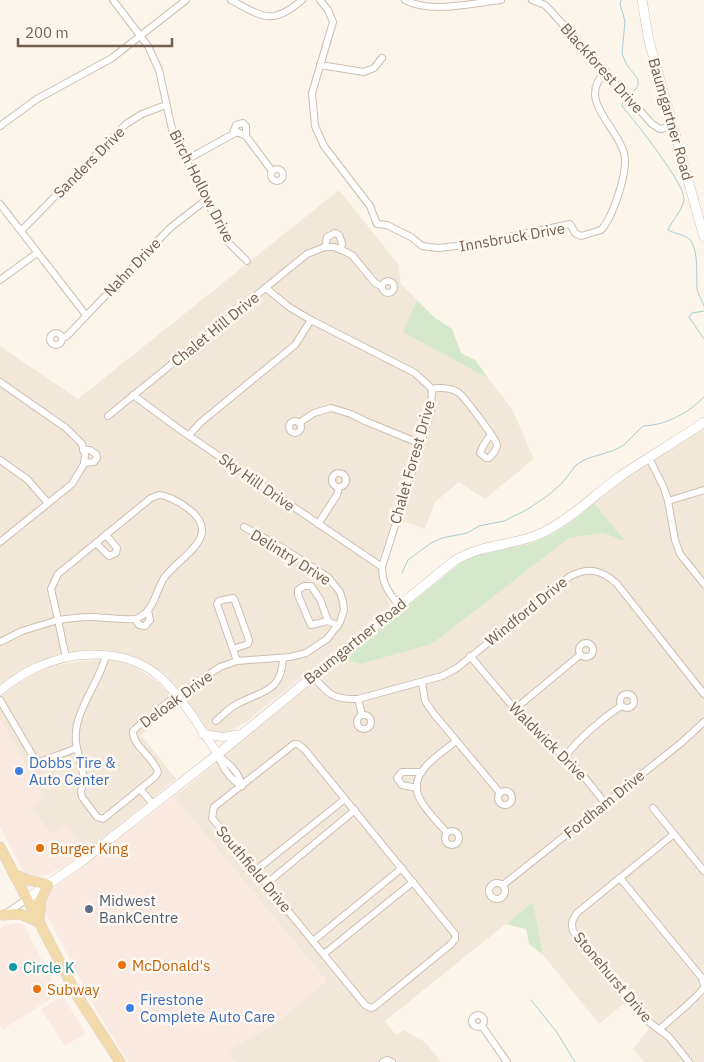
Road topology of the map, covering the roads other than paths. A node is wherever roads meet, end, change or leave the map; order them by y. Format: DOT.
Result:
graph roads {
  1 [pos="113,0"];
  2 [pos="186,0"];
  3 [pos="231,0"];
  4 [pos="302,0"];
  5 [pos="320,0"];
  6 [pos="405,0"];
  7 [pos="501,0"];
  8 [pos="532,0"];
  9 [pos="642,0"];
  10 [pos="142,36"];
  11 [pos="382,58"];
  12 [pos="320,65"];
  13 [pos="606,71"];
  14 [pos="166,106"];
  15 [pos="0,126"];
  16 [pos="673,126"];
  17 [pos="233,133"];
  18 [pos="246,135"];
  19 [pos="186,160"];
  20 [pos="272,171"];
  21 [pos="206,200"];
  22 [pos="0,204"];
  23 [pos="21,231"];
  24 [pos="704,237"];
  25 [pos="325,246"];
  26 [pos="341,250"];
  27 [pos="37,253"];
  28 [pos="246,261"];
  29 [pos="0,280"];
  30 [pos="381,286"];
  31 [pos="266,288"];
  32 [pos="86,315"];
  33 [pos="311,320"];
  34 [pos="62,338"];
  35 [pos="0,382"];
  36 [pos="432,389"];
  37 [pos="133,395"];
  38 [pos="108,416"];
  39 [pos="704,422"];
  40 [pos="299,423"];
  41 [pos="492,434"];
  42 [pos="188,435"];
  43 [pos="421,444"];
  44 [pos="83,450"];
  45 [pos="648,458"];
  46 [pos="0,460"];
  47 [pos="84,463"];
  48 [pos="339,487"];
  49 [pos="704,490"];
  50 [pos="668,500"];
  51 [pos="48,503"];
  52 [pos="318,524"];
  53 [pos="244,527"];
  54 [pos="106,535"];
  55 [pos="0,542"];
  56 [pos="96,543"];
  57 [pos="382,567"];
  58 [pos="704,584"];
  59 [pos="399,606"];
  60 [pos="148,611"];
  61 [pos="342,617"];
  62 [pos="135,619"];
  63 [pos="58,620"];
  64 [pos="328,621"];
  65 [pos="338,626"];
  66 [pos="0,642"];
  67 [pos="233,649"];
  68 [pos="106,655"];
  69 [pos="580,655"];
  70 [pos="470,656"];
  71 [pos="66,658"];
  72 [pos="283,658"];
  73 [pos="237,661"];
  74 [pos="313,676"];
  75 [pos="422,682"];
  76 [pos="0,691"];
  77 [pos="704,694"];
  78 [pos="177,696"];
  79 [pos="358,699"];
  80 [pos="0,700"];
  81 [pos="621,706"];
  82 [pos="515,709"];
  83 [pos="362,715"];
  84 [pos="216,721"];
  85 [pos="704,722"];
  86 [pos="203,734"];
  87 [pos="242,734"];
  88 [pos="456,741"];
  89 [pos="77,748"];
  90 [pos="218,754"];
  91 [pos="565,756"];
  92 [pos="422,772"];
  93 [pos="242,786"];
  94 [pos="417,788"];
  95 [pos="140,789"];
  96 [pos="500,793"];
  97 [pos="345,798"];
  98 [pos="605,803"];
  99 [pos="153,804"];
  100 [pos="653,808"];
  101 [pos="355,810"];
  102 [pos="447,832"];
  103 [pos="674,834"];
  104 [pos="0,847"];
  105 [pos="402,868"];
  106 [pos="256,871"];
  107 [pos="704,871"];
  108 [pos="14,874"];
  109 [pos="620,878"];
  110 [pos="413,882"];
  111 [pos="266,884"];
  112 [pos="48,885"];
  113 [pos="503,885"];
  114 [pos="27,899"];
  115 [pos="2,916"];
  116 [pos="39,922"];
  117 [pos="313,941"];
  118 [pos="324,954"];
  119 [pos="704,986"];
  120 [pos="482,1026"];
  121 [pos="660,1030"];
  122 [pos="120,1062"];
  123 [pos="383,1062"];
  124 [pos="392,1062"];
  125 [pos="507,1062"];
  126 [pos="689,1062"];
  1 -- 10 [label="street, Birch Hollow Drive"];
  2 -- 10 [label="street"];
  3 -- 4 [label="street"];
  5 -- 12 [label="street"];
  6 -- 7 [label="street"];
  8 -- 13 [label="street, Blackforest Drive"];
  9 -- 16 [label="main road, Baumgartner Road"];
  10 -- 14 [label="street, Birch Hollow Drive"];
  10 -- 15 [label="street"];
  11 -- 12 [label="street"];
  12 -- 13 [label="street, Innsbruck Drive"];
  13 -- 16 [label="street, Blackforest Drive"];
  14 -- 19 [label="street, Birch Hollow Drive"];
  14 -- 23 [label="street, Sanders Drive"];
  16 -- 24 [label="main road, Baumgartner Road"];
  17 -- 18 [label="street"];
  17 -- 18 [label="street"];
  17 -- 19 [label="street"];
  18 -- 20 [label="street"];
  19 -- 21 [label="street, Birch Hollow Drive"];
  21 -- 28 [label="street, Birch Hollow Drive"];
  21 -- 32 [label="street, Nahn Drive"];
  22 -- 23 [label="street"];
  23 -- 27 [label="street"];
  25 -- 26 [label="street, Chalet Hill Drive"];
  25 -- 26 [label="street, Chalet Hill Drive"];
  25 -- 31 [label="street, Chalet Hill Drive"];
  26 -- 30 [label="street, Chalet Hill Drive"];
  27 -- 29 [label="street"];
  27 -- 32 [label="street"];
  31 -- 33 [label="street, Chalet Forest Drive"];
  31 -- 37 [label="street, Chalet Hill Drive"];
  32 -- 34 [label="street, Nahn Drive"];
  33 -- 36 [label="street, Chalet Forest Drive"];
  33 -- 42 [label="street"];
  35 -- 44 [label="street"];
  36 -- 41 [label="street"];
  36 -- 43 [label="street, Chalet Forest Drive"];
  37 -- 38 [label="street, Chalet Hill Drive"];
  37 -- 42 [label="street, Sky Hill Drive"];
  39 -- 45 [label="main road, Baumgartner Road"];
  40 -- 43 [label="street"];
  42 -- 52 [label="street, Sky Hill Drive"];
  43 -- 57 [label="street, Chalet Forest Drive"];
  44 -- 47 [label="street"];
  44 -- 47 [label="street"];
  45 -- 50 [label="street"];
  45 -- 59 [label="main road, Baumgartner Road"];
  46 -- 51 [label="street"];
  47 -- 51 [label="street"];
  48 -- 52 [label="street"];
  49 -- 50 [label="street"];
  50 -- 58 [label="street"];
  51 -- 55 [label="street"];
  52 -- 57 [label="street, Sky Hill Drive"];
  53 -- 61 [label="street, Delintry Drive"];
  54 -- 56 [label="street"];
  54 -- 56 [label="street"];
  54 -- 60 [label="street"];
  56 -- 63 [label="street"];
  57 -- 59 [label="street"];
  59 -- 74 [label="main road, Baumgartner Road"];
  60 -- 62 [label="street"];
  60 -- 62 [label="street"];
  61 -- 65 [label="street, Deloak Drive"];
  62 -- 63 [label="street"];
  63 -- 66 [label="street"];
  63 -- 71 [label="street"];
  64 -- 64 [label="street"];
  64 -- 65 [label="street"];
  65 -- 72 [label="street, Deloak Drive"];
  67 -- 67 [label="street"];
  67 -- 73 [label="street"];
  68 -- 71 [label="street"];
  68 -- 78 [label="street"];
  68 -- 89 [label="street"];
  69 -- 82 [label="street"];
  70 -- 75 [label="street, Windford Drive"];
  70 -- 77 [label="street, Windford Drive"];
  70 -- 82 [label="street, Waldwick Drive"];
  71 -- 76 [label="street"];
  72 -- 73 [label="street, Deloak Drive"];
  72 -- 84 [label="street"];
  73 -- 78 [label="street, Deloak Drive"];
  74 -- 79 [label="street, Windford Drive"];
  74 -- 87 [label="main road, Baumgartner Road"];
  75 -- 79 [label="street, Windford Drive"];
  75 -- 88 [label="street"];
  78 -- 86 [label="street"];
  78 -- 95 [label="street, Deloak Drive"];
  79 -- 83 [label="street"];
  80 -- 89 [label="street"];
  81 -- 91 [label="street"];
  82 -- 91 [label="street, Waldwick Drive"];
  85 -- 98 [label="street, Fordham Drive"];
  86 -- 87 [label="street"];
  86 -- 90 [label="street"];
  87 -- 90 [label="main road, Baumgartner Road"];
  88 -- 92 [label="street"];
  88 -- 96 [label="street"];
  89 -- 95 [label="street, Deloak Drive"];
  90 -- 93 [label="street"];
  90 -- 99 [label="main road, Baumgartner Road"];
  91 -- 98 [label="street, Waldwick Drive"];
  92 -- 94 [label="street"];
  92 -- 94 [label="street"];
  93 -- 97 [label="street, Southfield Drive"];
  93 -- 106 [label="street, Southfield Drive"];
  94 -- 102 [label="street"];
  95 -- 99 [label="street"];
  97 -- 101 [label="street, Southfield Drive"];
  97 -- 106 [label="street"];
  98 -- 113 [label="street, Fordham Drive"];
  99 -- 112 [label="main road, Baumgartner Road"];
  100 -- 103 [label="street"];
  101 -- 105 [label="street, Southfield Drive"];
  101 -- 111 [label="street"];
  103 -- 107 [label="street"];
  103 -- 109 [label="street, Stonehurst Drive"];
  104 -- 108 [label="main road"];
  105 -- 110 [label="street, Southfield Drive"];
  105 -- 117 [label="street"];
  106 -- 111 [label="street, Southfield Drive"];
  108 -- 112 [label="main road"];
  108 -- 114 [label="main road"];
  109 -- 119 [label="street"];
  109 -- 121 [label="street, Stonehurst Drive"];
  110 -- 118 [label="street"];
  110 -- 118 [label="street, Southfield Drive"];
  111 -- 117 [label="street, Southfield Drive"];
  112 -- 114 [label="main road, Baumgartner Road"];
  112 -- 116 [label="main road"];
  114 -- 115 [label="street"];
  114 -- 116 [label="main road"];
  115 -- 116 [label="main road"];
  116 -- 122 [label="main road"];
  117 -- 118 [label="street, Southfield Drive"];
  119 -- 121 [label="street"];
  120 -- 125 [label="street"];
  121 -- 126 [label="street, Stonehurst Drive"];
  123 -- 124 [label="street"];
}
